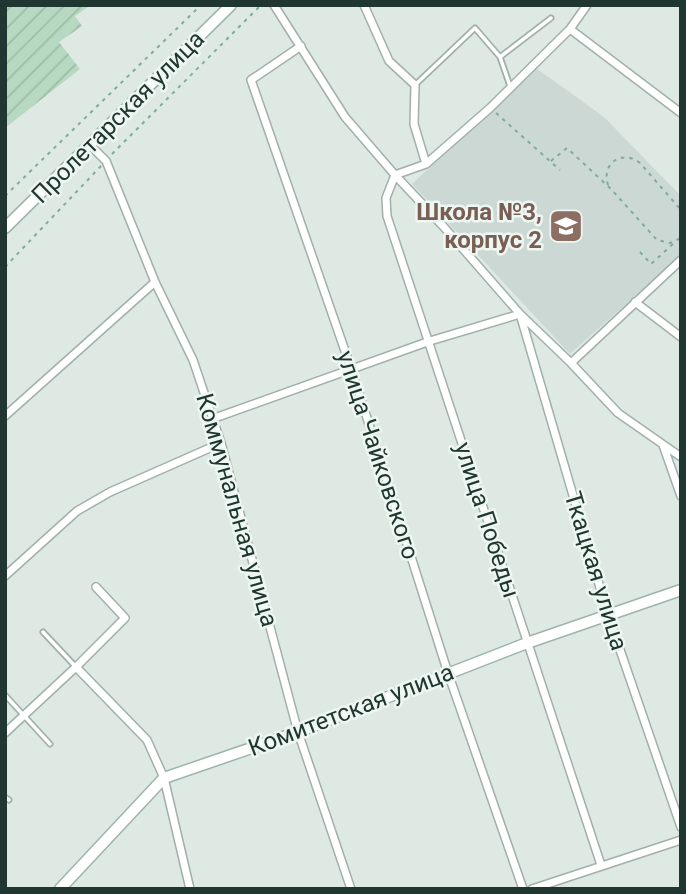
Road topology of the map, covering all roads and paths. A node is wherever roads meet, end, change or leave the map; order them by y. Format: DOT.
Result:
graph roads {
  1 [pos="201,5"];
  2 [pos="231,5"];
  3 [pos="261,5"];
  4 [pos="274,5"];
  5 [pos="364,5"];
  6 [pos="587,5"];
  7 [pos="551,18"];
  8 [pos="570,29"];
  9 [pos="301,46"];
  10 [pos="500,57"];
  11 [pos="415,85"];
  12 [pos="511,88"];
  13 [pos="490,108"];
  14 [pos="681,113"];
  15 [pos="90,145"];
  16 [pos="106,161"];
  17 [pos="551,161"];
  18 [pos="426,164"];
  19 [pos="560,170"];
  20 [pos="395,175"];
  21 [pos="611,188"];
  22 [pos="5,196"];
  23 [pos="681,210"];
  24 [pos="5,228"];
  25 [pos="681,238"];
  26 [pos="675,242"];
  27 [pos="640,252"];
  28 [pos="681,260"];
  29 [pos="5,267"];
  30 [pos="155,282"];
  31 [pos="635,302"];
  32 [pos="520,314"];
  33 [pos="681,337"];
  34 [pos="430,341"];
  35 [pos="571,363"];
  36 [pos="352,371"];
  37 [pos="5,416"];
  38 [pos="212,419"];
  39 [pos="221,443"];
  40 [pos="663,444"];
  41 [pos="681,457"];
  42 [pos="681,496"];
  43 [pos="5,576"];
  44 [pos="96,587"];
  45 [pos="681,590"];
  46 [pos="608,615"];
  47 [pos="43,632"];
  48 [pos="527,643"];
  49 [pos="76,667"];
  50 [pos="448,673"];
  51 [pos="5,695"];
  52 [pos="24,715"];
  53 [pos="298,732"];
  54 [pos="5,733"];
  55 [pos="50,744"];
  56 [pos="164,778"];
  57 [pos="681,827"];
  58 [pos="681,840"];
  59 [pos="601,865"];
  60 [pos="60,889"];
  61 [pos="190,889"];
  62 [pos="351,889"];
  63 [pos="523,889"];
  64 [pos="532,889"];
  1 -- 22 [label="path"];
  2 -- 15 [label="street, Пролетарская улица"];
  3 -- 16 [label="path"];
  4 -- 9 [label="street"];
  5 -- 11 [label="street"];
  6 -- 8 [label="street"];
  7 -- 10 [label="lane"];
  8 -- 12 [label="street"];
  8 -- 14 [label="street"];
  9 -- 20 [label="street"];
  9 -- 36 [label="street, улица Чайковского"];
  10 -- 11 [label="lane"];
  10 -- 12 [label="lane"];
  11 -- 18 [label="street"];
  12 -- 13 [label="street"];
  13 -- 17 [label="path"];
  13 -- 18 [label="street"];
  15 -- 16 [label="street, Коммунальная улица"];
  15 -- 24 [label="street, Пролетарская улица"];
  16 -- 29 [label="path"];
  16 -- 30 [label="street, Коммунальная улица"];
  17 -- 19 [label="path"];
  17 -- 21 [label="path"];
  18 -- 20 [label="street"];
  20 -- 32 [label="street"];
  20 -- 34 [label="street, улица Победы"];
  21 -- 23 [label="path"];
  21 -- 26 [label="path"];
  25 -- 26 [label="path"];
  26 -- 27 [label="path"];
  28 -- 31 [label="street"];
  30 -- 37 [label="street"];
  30 -- 38 [label="street, Коммунальная улица"];
  31 -- 33 [label="street"];
  31 -- 35 [label="street"];
  32 -- 34 [label="street"];
  32 -- 35 [label="street"];
  32 -- 46 [label="street, Ткацкая улица"];
  34 -- 36 [label="street"];
  34 -- 48 [label="street, улица Победы"];
  35 -- 40 [label="street"];
  36 -- 38 [label="street"];
  36 -- 50 [label="street, улица Чайковского"];
  38 -- 39 [label="street, Коммунальная улица"];
  39 -- 43 [label="street"];
  39 -- 53 [label="street, Коммунальная улица"];
  40 -- 41 [label="street"];
  40 -- 42 [label="street"];
  44 -- 49 [label="street"];
  45 -- 46 [label="street, Комитетская улица"];
  46 -- 48 [label="street, Комитетская улица"];
  46 -- 57 [label="street, Ткацкая улица"];
  47 -- 49 [label="lane"];
  48 -- 50 [label="street, Комитетская улица"];
  48 -- 59 [label="street, улица Победы"];
  49 -- 52 [label="street"];
  49 -- 56 [label="street"];
  50 -- 53 [label="street, Комитетская улица"];
  50 -- 63 [label="street, улица Чайковского"];
  51 -- 52 [label="lane"];
  52 -- 54 [label="street"];
  52 -- 55 [label="lane"];
  53 -- 56 [label="street, Комитетская улица"];
  53 -- 62 [label="street, Коммунальная улица"];
  56 -- 60 [label="street, Комитетская улица"];
  56 -- 61 [label="street"];
  58 -- 59 [label="street"];
  59 -- 64 [label="street"];
}
